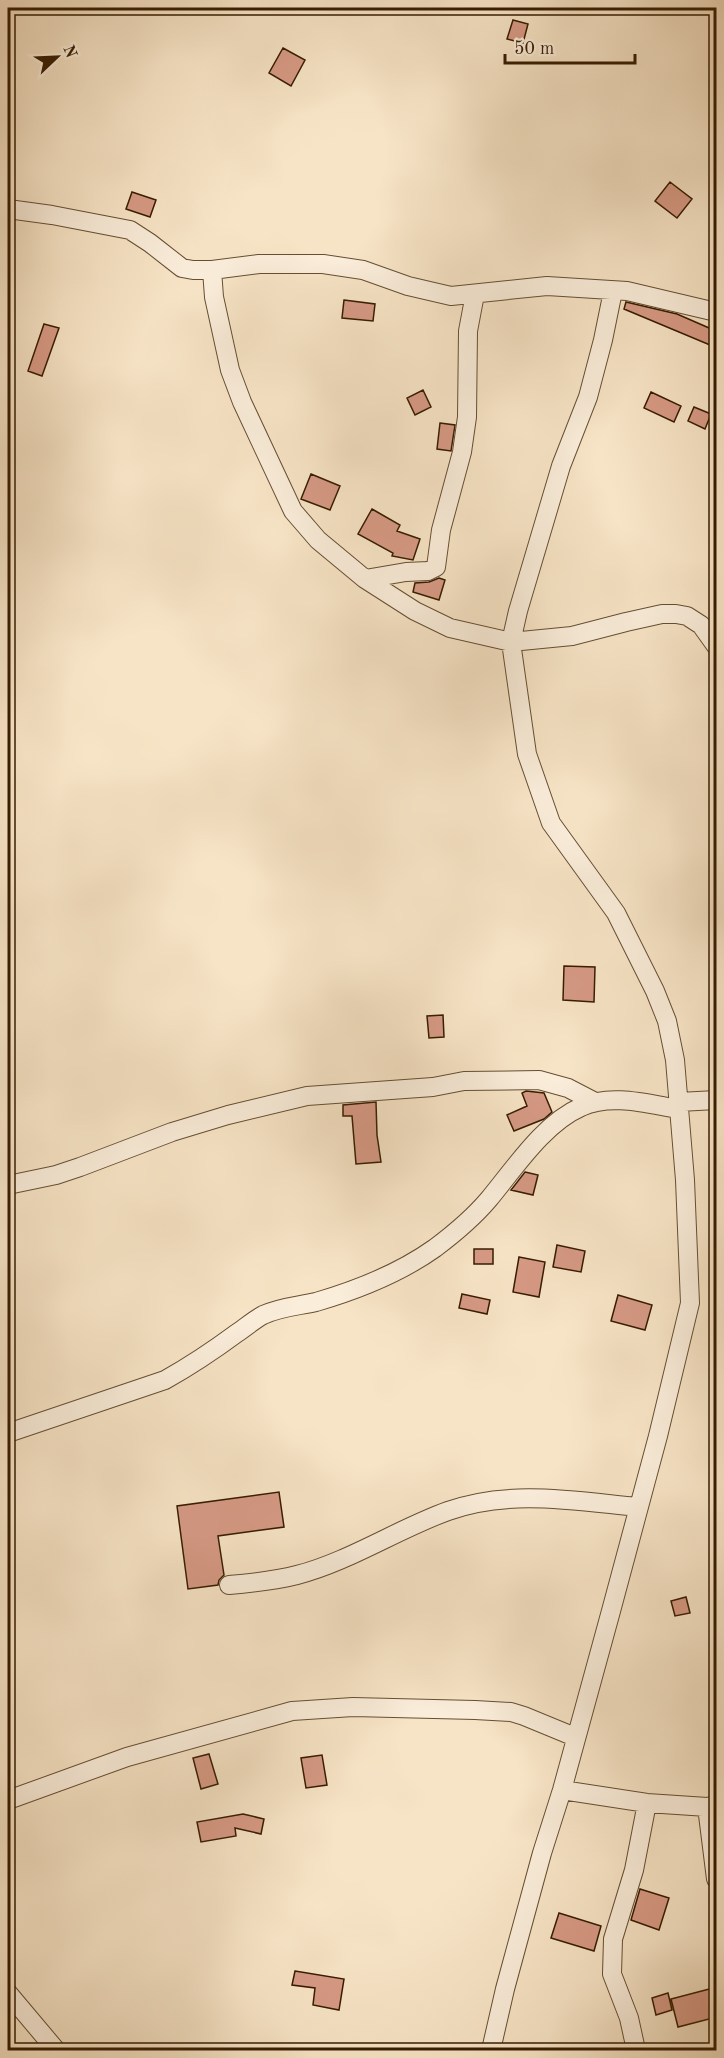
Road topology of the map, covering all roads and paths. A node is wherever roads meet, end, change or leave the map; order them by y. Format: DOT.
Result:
graph roads {
  1 [pos="8,210"];
  2 [pos="212,270"];
  3 [pos="613,291"];
  4 [pos="475,294"];
  5 [pos="717,312"];
  6 [pos="366,579"];
  7 [pos="511,642"];
  8 [pos="717,646"];
  9 [pos="717,1100"];
  10 [pos="596,1102"];
  11 [pos="679,1106"];
  12 [pos="8,1185"];
  13 [pos="8,1432"];
  14 [pos="638,1507"];
  15 [pos="229,1585"];
  16 [pos="575,1737"];
  17 [pos="562,1790"];
  18 [pos="8,1800"];
  19 [pos="647,1803"];
  20 [pos="712,1806"];
  21 [pos="717,1879"];
  22 [pos="8,1993"];
  23 [pos="56,2050"];
  24 [pos="491,2050"];
  25 [pos="636,2050"];
  1 -- 2 [label="street"];
  2 -- 4 [label="street"];
  2 -- 6 [label="street"];
  3 -- 4 [label="street"];
  3 -- 5 [label="street"];
  3 -- 7 [label="street"];
  4 -- 6 [label="street"];
  6 -- 7 [label="street"];
  7 -- 8 [label="street"];
  7 -- 11 [label="street"];
  9 -- 11 [label="street"];
  10 -- 11 [label="street"];
  10 -- 12 [label="street"];
  10 -- 13 [label="street"];
  11 -- 14 [label="street"];
  14 -- 15 [label="street"];
  14 -- 16 [label="street"];
  16 -- 17 [label="street"];
  16 -- 18 [label="street"];
  17 -- 19 [label="street"];
  17 -- 24 [label="street"];
  19 -- 20 [label="street"];
  19 -- 25 [label="street"];
  20 -- 21 [label="street"];
  22 -- 23 [label="street"];
}
